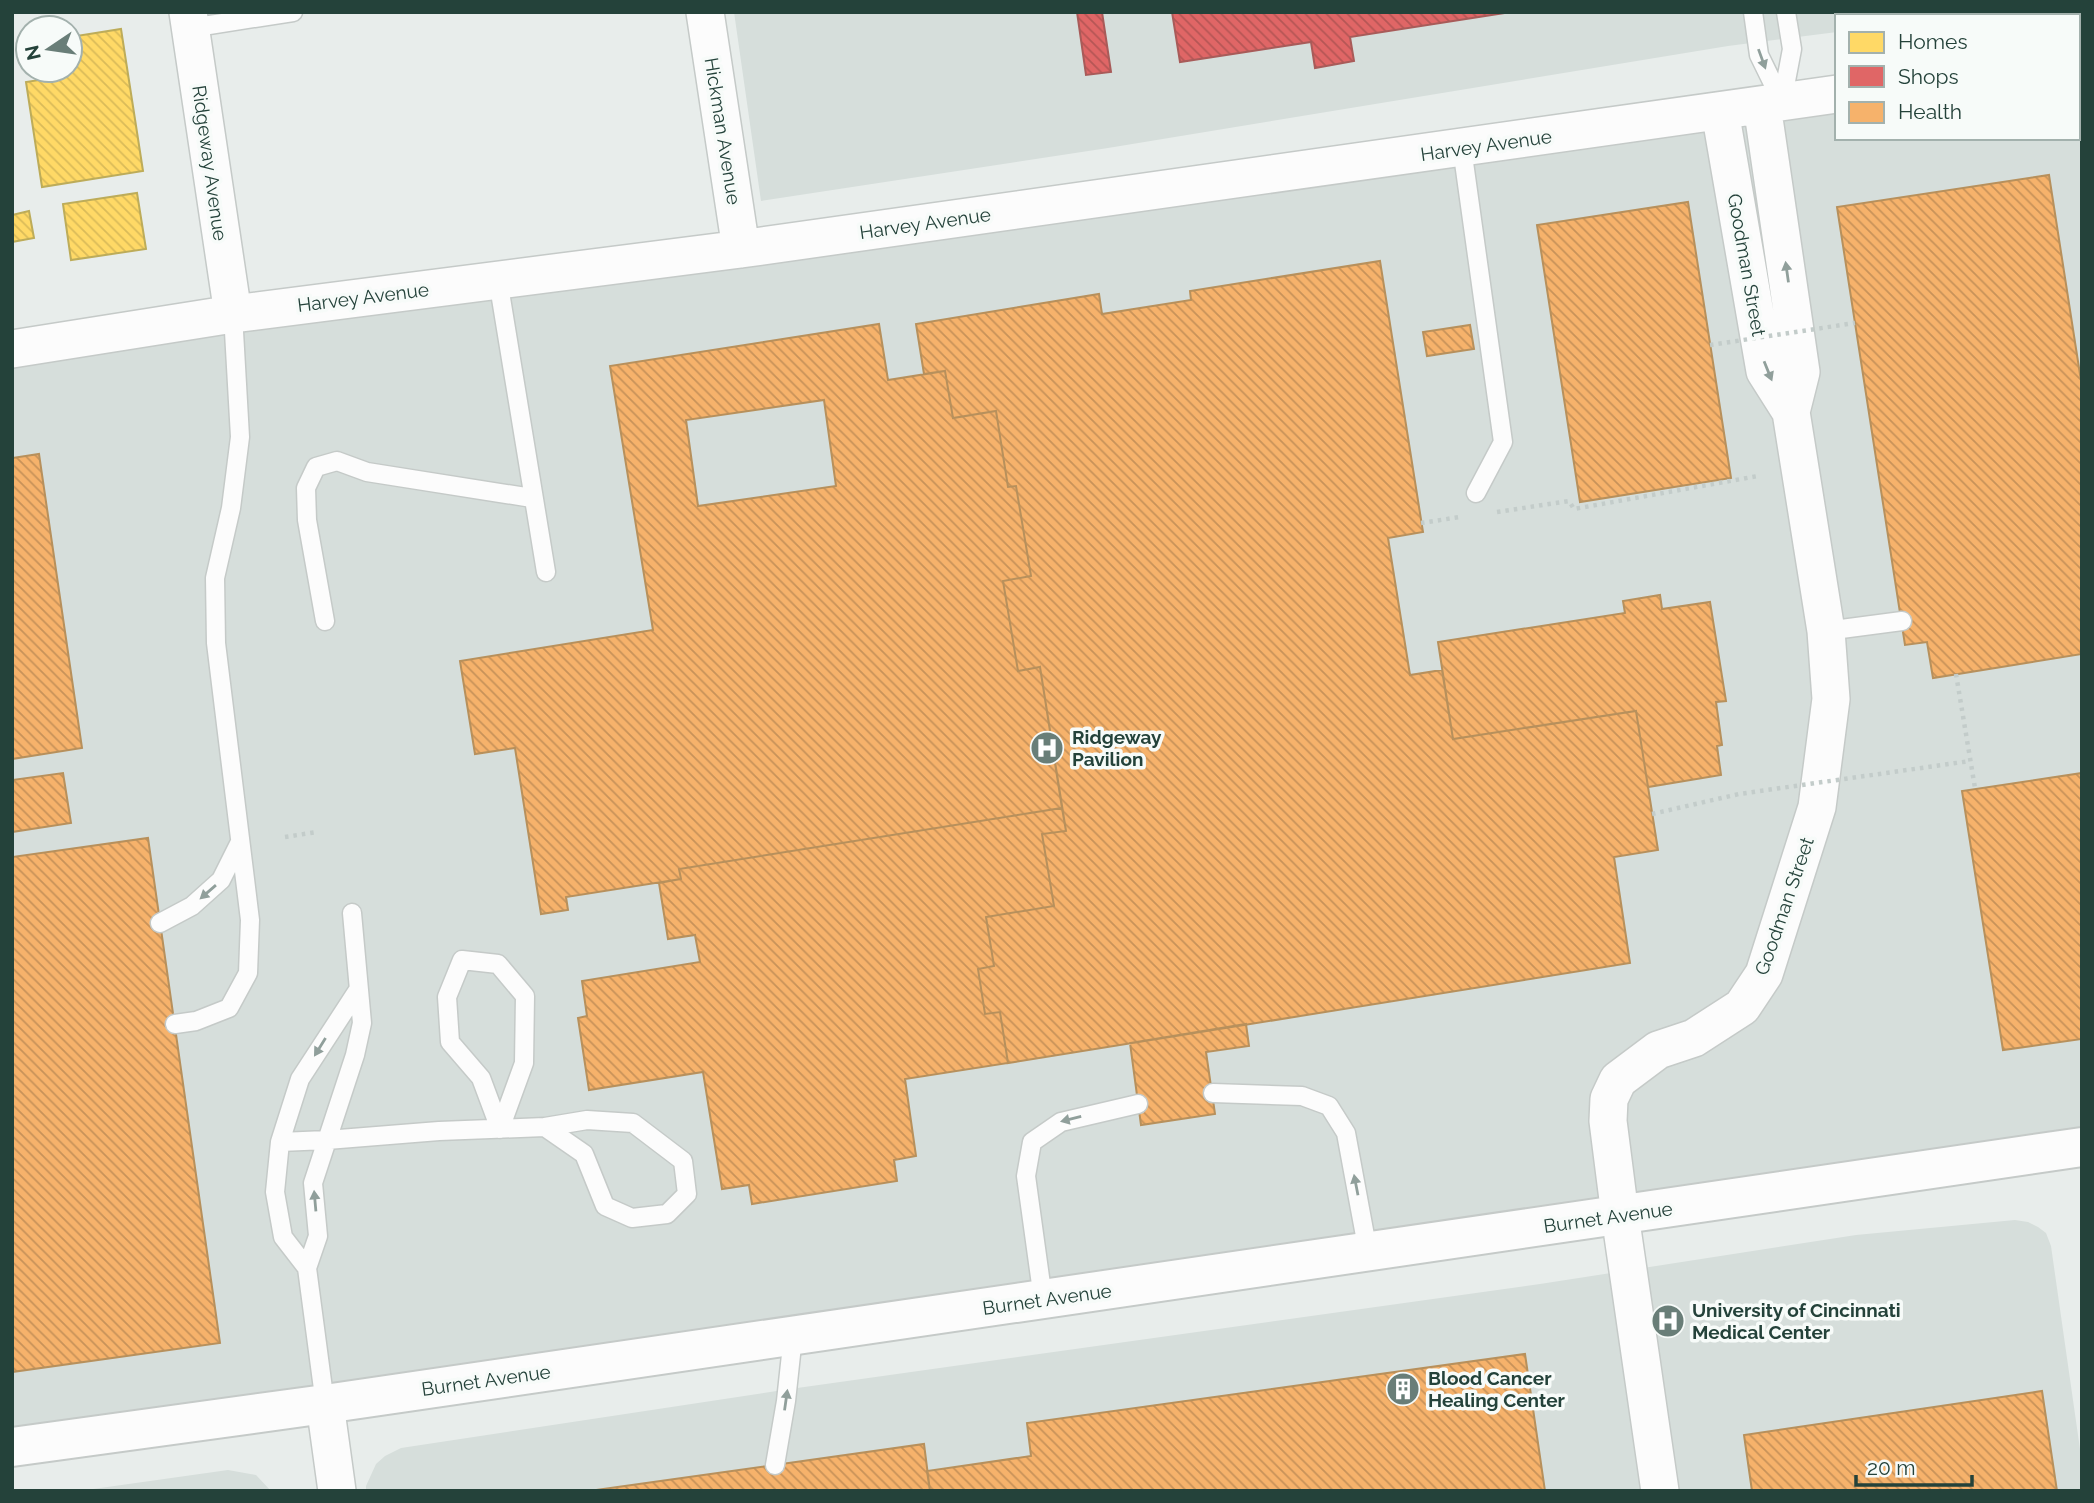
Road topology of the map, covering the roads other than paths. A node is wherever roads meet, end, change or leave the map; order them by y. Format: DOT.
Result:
graph roads {
  1 [pos="293,12"];
  2 [pos="705,12"];
  3 [pos="1753,12"];
  4 [pos="1786,12"];
  5 [pos="189,20"];
  6 [pos="1835,94"];
  7 [pos="1772,104"];
  8 [pos="1720,111"];
  9 [pos="1462,148"];
  10 [pos="741,249"];
  11 [pos="499,279"];
  12 [pos="233,314"];
  13 [pos="12,349"];
  14 [pos="1791,412"];
  15 [pos="1476,493"];
  16 [pos="532,498"];
  17 [pos="545,572"];
  18 [pos="325,621"];
  19 [pos="1902,621"];
  20 [pos="1826,631"];
  21 [pos="239,844"];
  22 [pos="352,913"];
  23 [pos="160,923"];
  24 [pos="358,990"];
  25 [pos="174,1024"];
  26 [pos="1213,1093"];
  27 [pos="1138,1104"];
  28 [pos="545,1127"];
  29 [pos="500,1129"];
  30 [pos="327,1140"];
  31 [pos="280,1142"];
  32 [pos="2082,1147"];
  33 [pos="1620,1215"];
  34 [pos="1368,1252"];
  35 [pos="307,1268"];
  36 [pos="1043,1299"];
  37 [pos="793,1336"];
  38 [pos="325,1404"];
  39 [pos="12,1447"];
  40 [pos="775,1465"];
  41 [pos="337,1491"];
  42 [pos="1660,1491"];
  1 -- 5 [label="lane"];
  2 -- 10 [label="street, Hickman Avenue"];
  3 -- 7 [label="lane, one-way"];
  4 -- 7 [label="lane"];
  5 -- 12 [label="street, Ridgeway Avenue"];
  6 -- 7 [label="street, Harvey Avenue"];
  7 -- 8 [label="street, Harvey Avenue"];
  14 -- 7 [label="street, Goodman Street, one-way"];
  8 -- 9 [label="street, Harvey Avenue"];
  8 -- 14 [label="street, Goodman Street, one-way"];
  9 -- 10 [label="street, Harvey Avenue"];
  9 -- 15 [label="lane"];
  10 -- 11 [label="street, Harvey Avenue"];
  11 -- 12 [label="street, Harvey Avenue"];
  11 -- 16 [label="lane"];
  12 -- 13 [label="street, Harvey Avenue"];
  12 -- 21 [label="lane"];
  14 -- 20 [label="street, Goodman Street"];
  16 -- 17 [label="lane"];
  16 -- 18 [label="lane"];
  19 -- 20 [label="lane"];
  20 -- 33 [label="street, Goodman Street"];
  21 -- 23 [label="lane, one-way"];
  21 -- 25 [label="lane"];
  22 -- 24 [label="lane"];
  24 -- 30 [label="lane"];
  24 -- 31 [label="lane, one-way"];
  34 -- 26 [label="lane, one-way"];
  27 -- 36 [label="lane, one-way"];
  28 -- 28 [label="lane"];
  28 -- 29 [label="lane"];
  29 -- 29 [label="lane"];
  29 -- 30 [label="lane"];
  30 -- 31 [label="lane"];
  35 -- 30 [label="lane, one-way"];
  31 -- 35 [label="lane"];
  32 -- 33 [label="street, Burnet Avenue"];
  33 -- 34 [label="street, Burnet Avenue"];
  33 -- 42 [label="street, Goodman Street"];
  34 -- 36 [label="street, Burnet Avenue"];
  35 -- 38 [label="lane"];
  36 -- 37 [label="street, Burnet Avenue"];
  37 -- 38 [label="street, Burnet Avenue"];
  40 -- 37 [label="lane, one-way"];
  38 -- 39 [label="street, Burnet Avenue"];
  38 -- 41 [label="street"];
}
